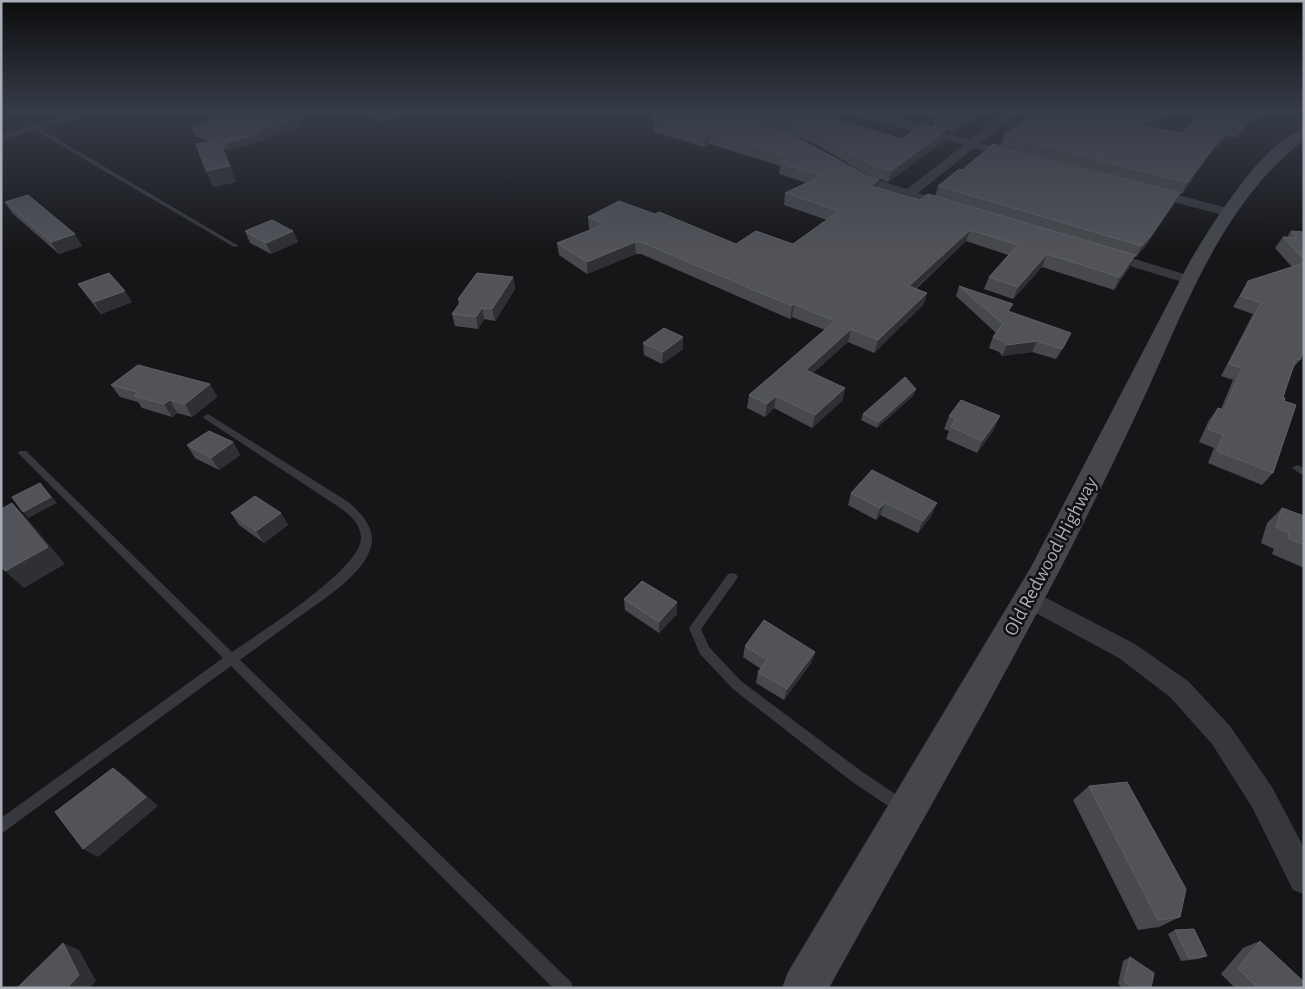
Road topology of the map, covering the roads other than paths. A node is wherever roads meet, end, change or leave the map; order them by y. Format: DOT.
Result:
graph roads {
  1 [pos="86,158"];
  2 [pos="954,158"];
  3 [pos="1024,158"];
  4 [pos="1273,158"];
  5 [pos="1027,159"];
  6 [pos="845,171"];
  7 [pos="1141,189"];
  8 [pos="909,194"];
  9 [pos="965,211"];
  10 [pos="1230,213"];
  11 [pos="236,246"];
  12 [pos="1094,251"];
  13 [pos="1189,280"];
  14 [pos="208,417"];
  15 [pos="23,453"];
  16 [pos="732,577"];
  17 [pos="1029,598"];
  18 [pos="232,661"];
  19 [pos="906,810"];
  20 [pos="1,827"];
  21 [pos="1304,879"];
  22 [pos="565,988"];
  23 [pos="804,988"];
  1 -- 11 [label="lane"];
  2 -- 8 [label="street"];
  3 -- 5 [label="street"];
  4 -- 10 [label="main road, Old Redwood Highway"];
  6 -- 8 [label="street"];
  7 -- 10 [label="street"];
  8 -- 9 [label="street"];
  10 -- 13 [label="main road, Old Redwood Highway"];
  12 -- 13 [label="street"];
  13 -- 17 [label="main road, Old Redwood Highway"];
  14 -- 18 [label="lane"];
  15 -- 18 [label="lane"];
  16 -- 19 [label="lane"];
  17 -- 19 [label="main road, Old Redwood Highway"];
  17 -- 21 [label="street"];
  18 -- 20 [label="lane"];
  18 -- 22 [label="lane"];
  19 -- 23 [label="main road, Old Redwood Highway"];
}
